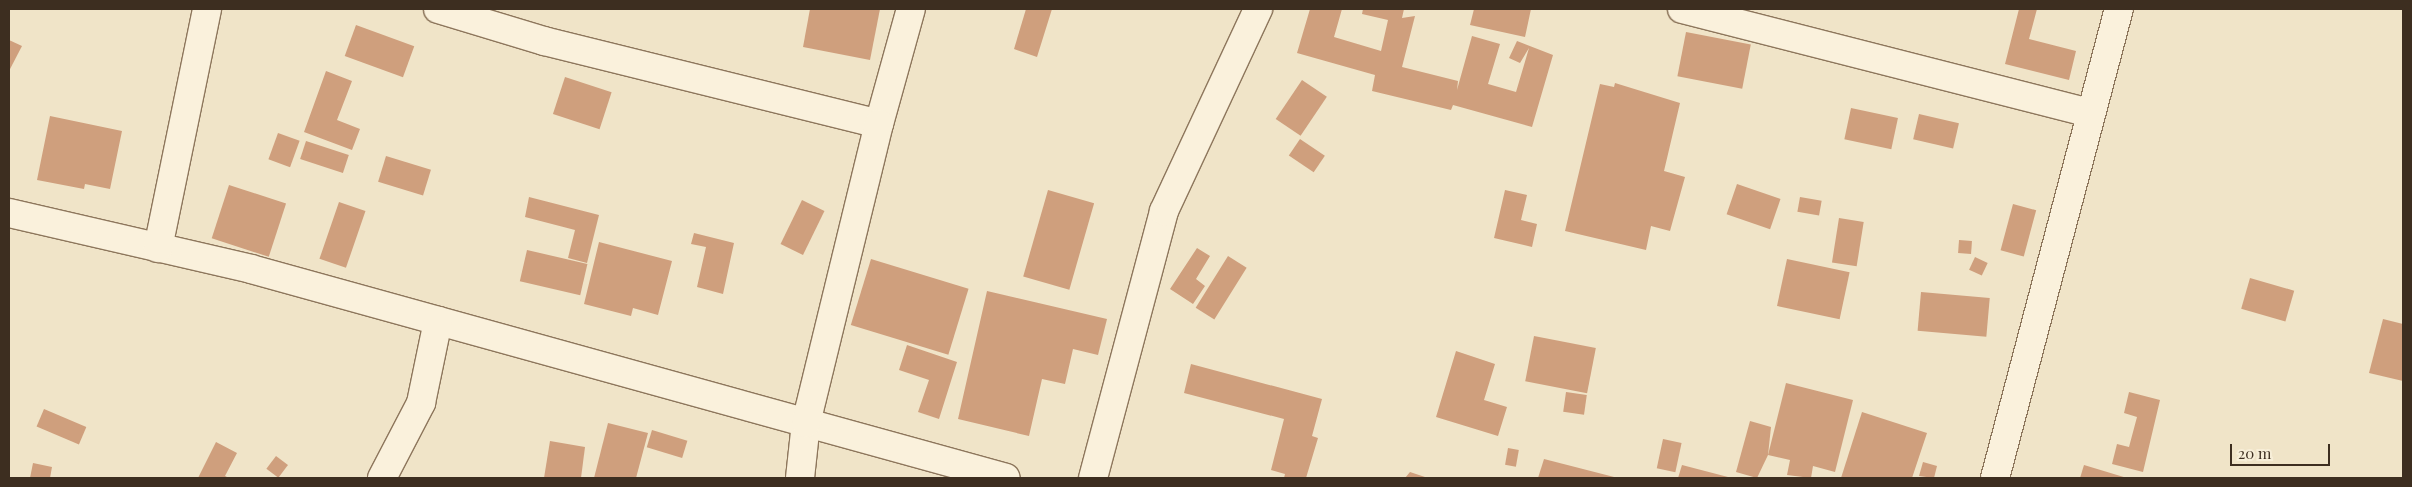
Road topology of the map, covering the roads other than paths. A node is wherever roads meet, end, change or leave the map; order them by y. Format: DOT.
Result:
graph roads {
  1 [pos="207,9"];
  2 [pos="438,9"];
  3 [pos="911,9"];
  4 [pos="1258,9"];
  5 [pos="1682,9"];
  6 [pos="2119,9"];
  7 [pos="2091,112"];
  8 [pos="879,124"];
  9 [pos="9,213"];
  10 [pos="158,248"];
  11 [pos="438,320"];
  12 [pos="806,423"];
  13 [pos="382,478"];
  14 [pos="800,478"];
  15 [pos="1006,478"];
  16 [pos="1093,478"];
  17 [pos="1995,478"];
  1 -- 10 [label="street"];
  2 -- 8 [label="street"];
  3 -- 8 [label="street"];
  4 -- 16 [label="street"];
  5 -- 7 [label="street"];
  6 -- 7 [label="street"];
  7 -- 17 [label="street"];
  8 -- 12 [label="street"];
  9 -- 10 [label="street"];
  10 -- 11 [label="street"];
  11 -- 12 [label="street"];
  11 -- 13 [label="street"];
  12 -- 14 [label="street"];
  12 -- 15 [label="street"];
}
